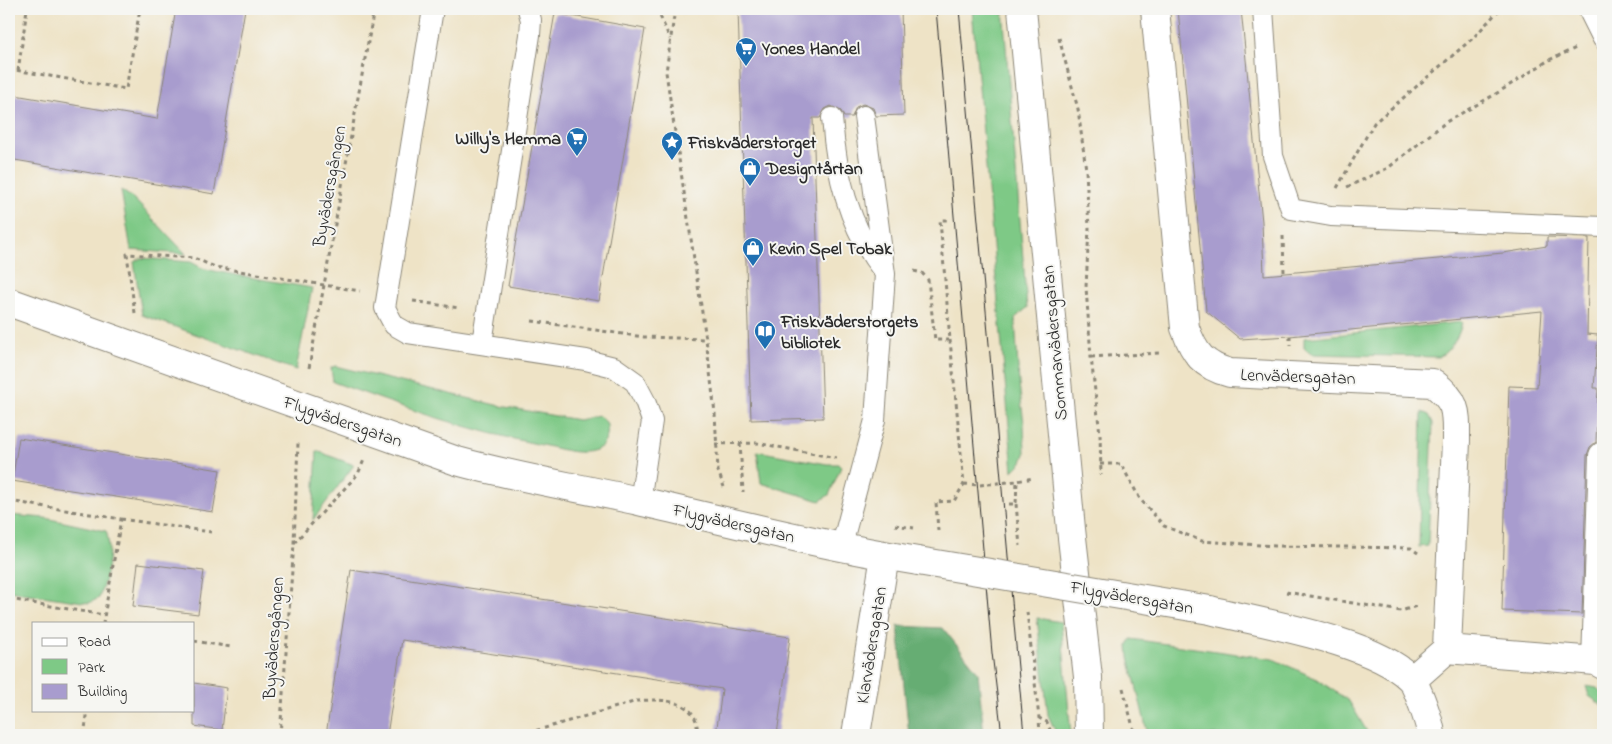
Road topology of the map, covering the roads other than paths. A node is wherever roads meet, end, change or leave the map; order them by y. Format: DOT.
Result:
graph roads {
  1 [pos="433,9"];
  2 [pos="528,9"];
  3 [pos="1022,9"];
  4 [pos="1155,9"];
  5 [pos="1263,9"];
  6 [pos="1588,9"];
  7 [pos="1603,38"];
  8 [pos="864,116"];
  9 [pos="832,118"];
  10 [pos="1603,227"];
  11 [pos="885,274"];
  12 [pos="9,302"];
  13 [pos="482,343"];
  14 [pos="1603,456"];
  15 [pos="640,502"];
  16 [pos="841,548"];
  17 [pos="885,556"];
  18 [pos="1447,649"];
  19 [pos="1600,663"];
  20 [pos="1088,677"];
  21 [pos="1412,680"];
  22 [pos="856,735"];
  23 [pos="1090,735"];
  24 [pos="1103,735"];
  25 [pos="1431,735"];
  1 -- 13 [label="lane"];
  2 -- 13 [label="lane"];
  3 -- 20 [label="street, Sommarvädersgatan"];
  4 -- 18 [label="street, Lenvädersgatan"];
  5 -- 10 [label="lane"];
  6 -- 7 [label="lane"];
  8 -- 11 [label="lane"];
  9 -- 11 [label="lane"];
  11 -- 16 [label="lane"];
  12 -- 15 [label="street, Flygvädersgatan"];
  13 -- 15 [label="lane"];
  14 -- 19 [label="street"];
  15 -- 16 [label="street, Flygvädersgatan"];
  16 -- 17 [label="street, Flygvädersgatan"];
  17 -- 21 [label="street, Flygvädersgatan, bridge"];
  17 -- 22 [label="street, Klarvädersgatan"];
  18 -- 19 [label="street"];
  18 -- 21 [label="street"];
  20 -- 23 [label="street, Sommarvädersgatan"];
  20 -- 24 [label="street, Sommarvädersgatan"];
  21 -- 25 [label="street"];
}
